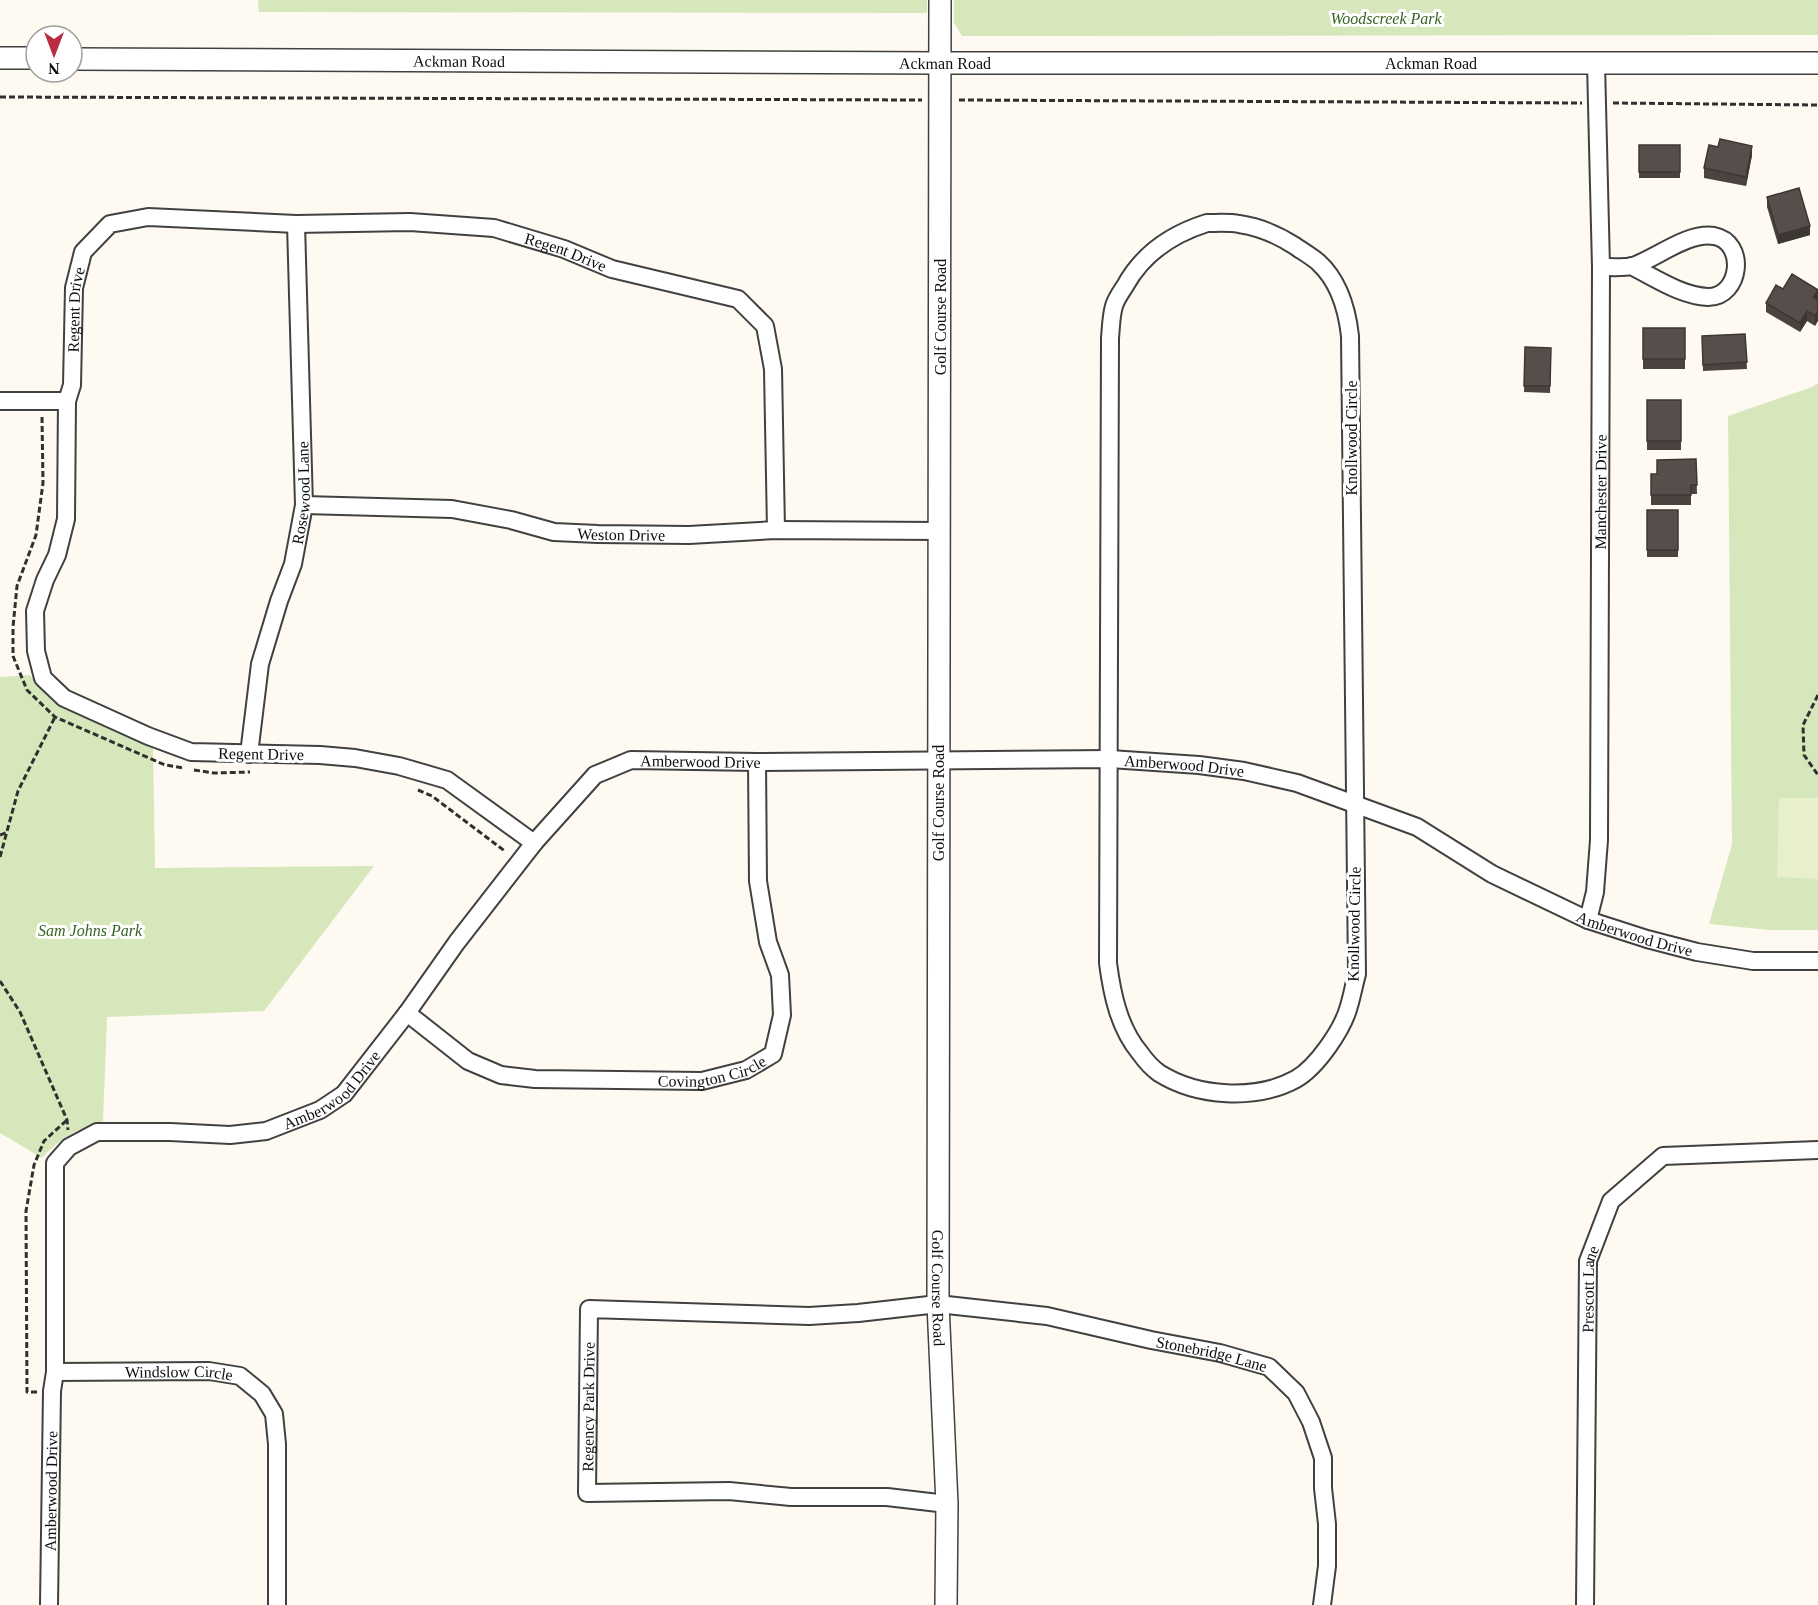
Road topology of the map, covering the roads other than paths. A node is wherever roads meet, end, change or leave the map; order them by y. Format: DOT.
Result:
graph roads {
  1 [pos="940,0"];
  2 [pos="0,58"];
  3 [pos="24,58"];
  4 [pos="84,59"];
  5 [pos="941,63"];
  6 [pos="1818,63"];
  7 [pos="1596,64"];
  8 [pos="296,224"];
  9 [pos="1631,266"];
  10 [pos="1600,267"];
  11 [pos="67,401"];
  12 [pos="0,402"];
  13 [pos="304,505"];
  14 [pos="776,530"];
  15 [pos="939,531"];
  16 [pos="249,754"];
  17 [pos="1110,759"];
  18 [pos="938,760"];
  19 [pos="757,762"];
  20 [pos="1354,803"];
  21 [pos="534,843"];
  22 [pos="1588,920"];
  23 [pos="1818,961"];
  24 [pos="407,1013"];
  25 [pos="1818,1150"];
  26 [pos="938,1305"];
  27 [pos="55,1372"];
  28 [pos="947,1504"];
  29 [pos="49,1605"];
  30 [pos="277,1605"];
  31 [pos="946,1605"];
  32 [pos="1322,1605"];
  33 [pos="1585,1605"];
  1 -- 5 [label="street, Golf Course Road"];
  2 -- 3 [label="street"];
  4 -- 5 [label="street, Ackman Road"];
  5 -- 7 [label="street, Ackman Road"];
  5 -- 15 [label="street, Golf Course Road"];
  6 -- 7 [label="street, Ackman Road"];
  7 -- 10 [label="street, Manchester Drive"];
  8 -- 11 [label="street, Regent Drive"];
  8 -- 13 [label="street, Rosewood Lane"];
  8 -- 14 [label="street, Regent Drive"];
  9 -- 9 [label="street"];
  9 -- 10 [label="street"];
  10 -- 22 [label="street, Manchester Drive"];
  11 -- 12 [label="street"];
  11 -- 16 [label="street, Regent Drive"];
  13 -- 14 [label="street, Weston Drive"];
  13 -- 16 [label="street, Rosewood Lane"];
  14 -- 15 [label="street, Weston Drive"];
  15 -- 18 [label="street, Golf Course Road"];
  16 -- 21 [label="street, Regent Drive"];
  17 -- 18 [label="street, Amberwood Drive"];
  17 -- 20 [label="street, Amberwood Drive"];
  17 -- 20 [label="street, Knollwood Circle"];
  17 -- 20 [label="street, Knollwood Circle"];
  18 -- 19 [label="street, Amberwood Drive"];
  18 -- 26 [label="street, Golf Course Road"];
  19 -- 21 [label="street, Amberwood Drive"];
  19 -- 24 [label="street, Covington Circle"];
  20 -- 22 [label="street, Amberwood Drive"];
  21 -- 24 [label="street, Amberwood Drive"];
  22 -- 23 [label="street, Amberwood Drive"];
  24 -- 27 [label="street, Amberwood Drive"];
  25 -- 33 [label="street, Prescott Lane"];
  26 -- 28 [label="street, Golf Course Road"];
  26 -- 28 [label="street, Regency Park Drive"];
  26 -- 32 [label="street, Stonebridge Lane"];
  27 -- 29 [label="street, Amberwood Drive"];
  27 -- 30 [label="street, Windslow Circle"];
  28 -- 31 [label="street, Golf Course Road"];
}
